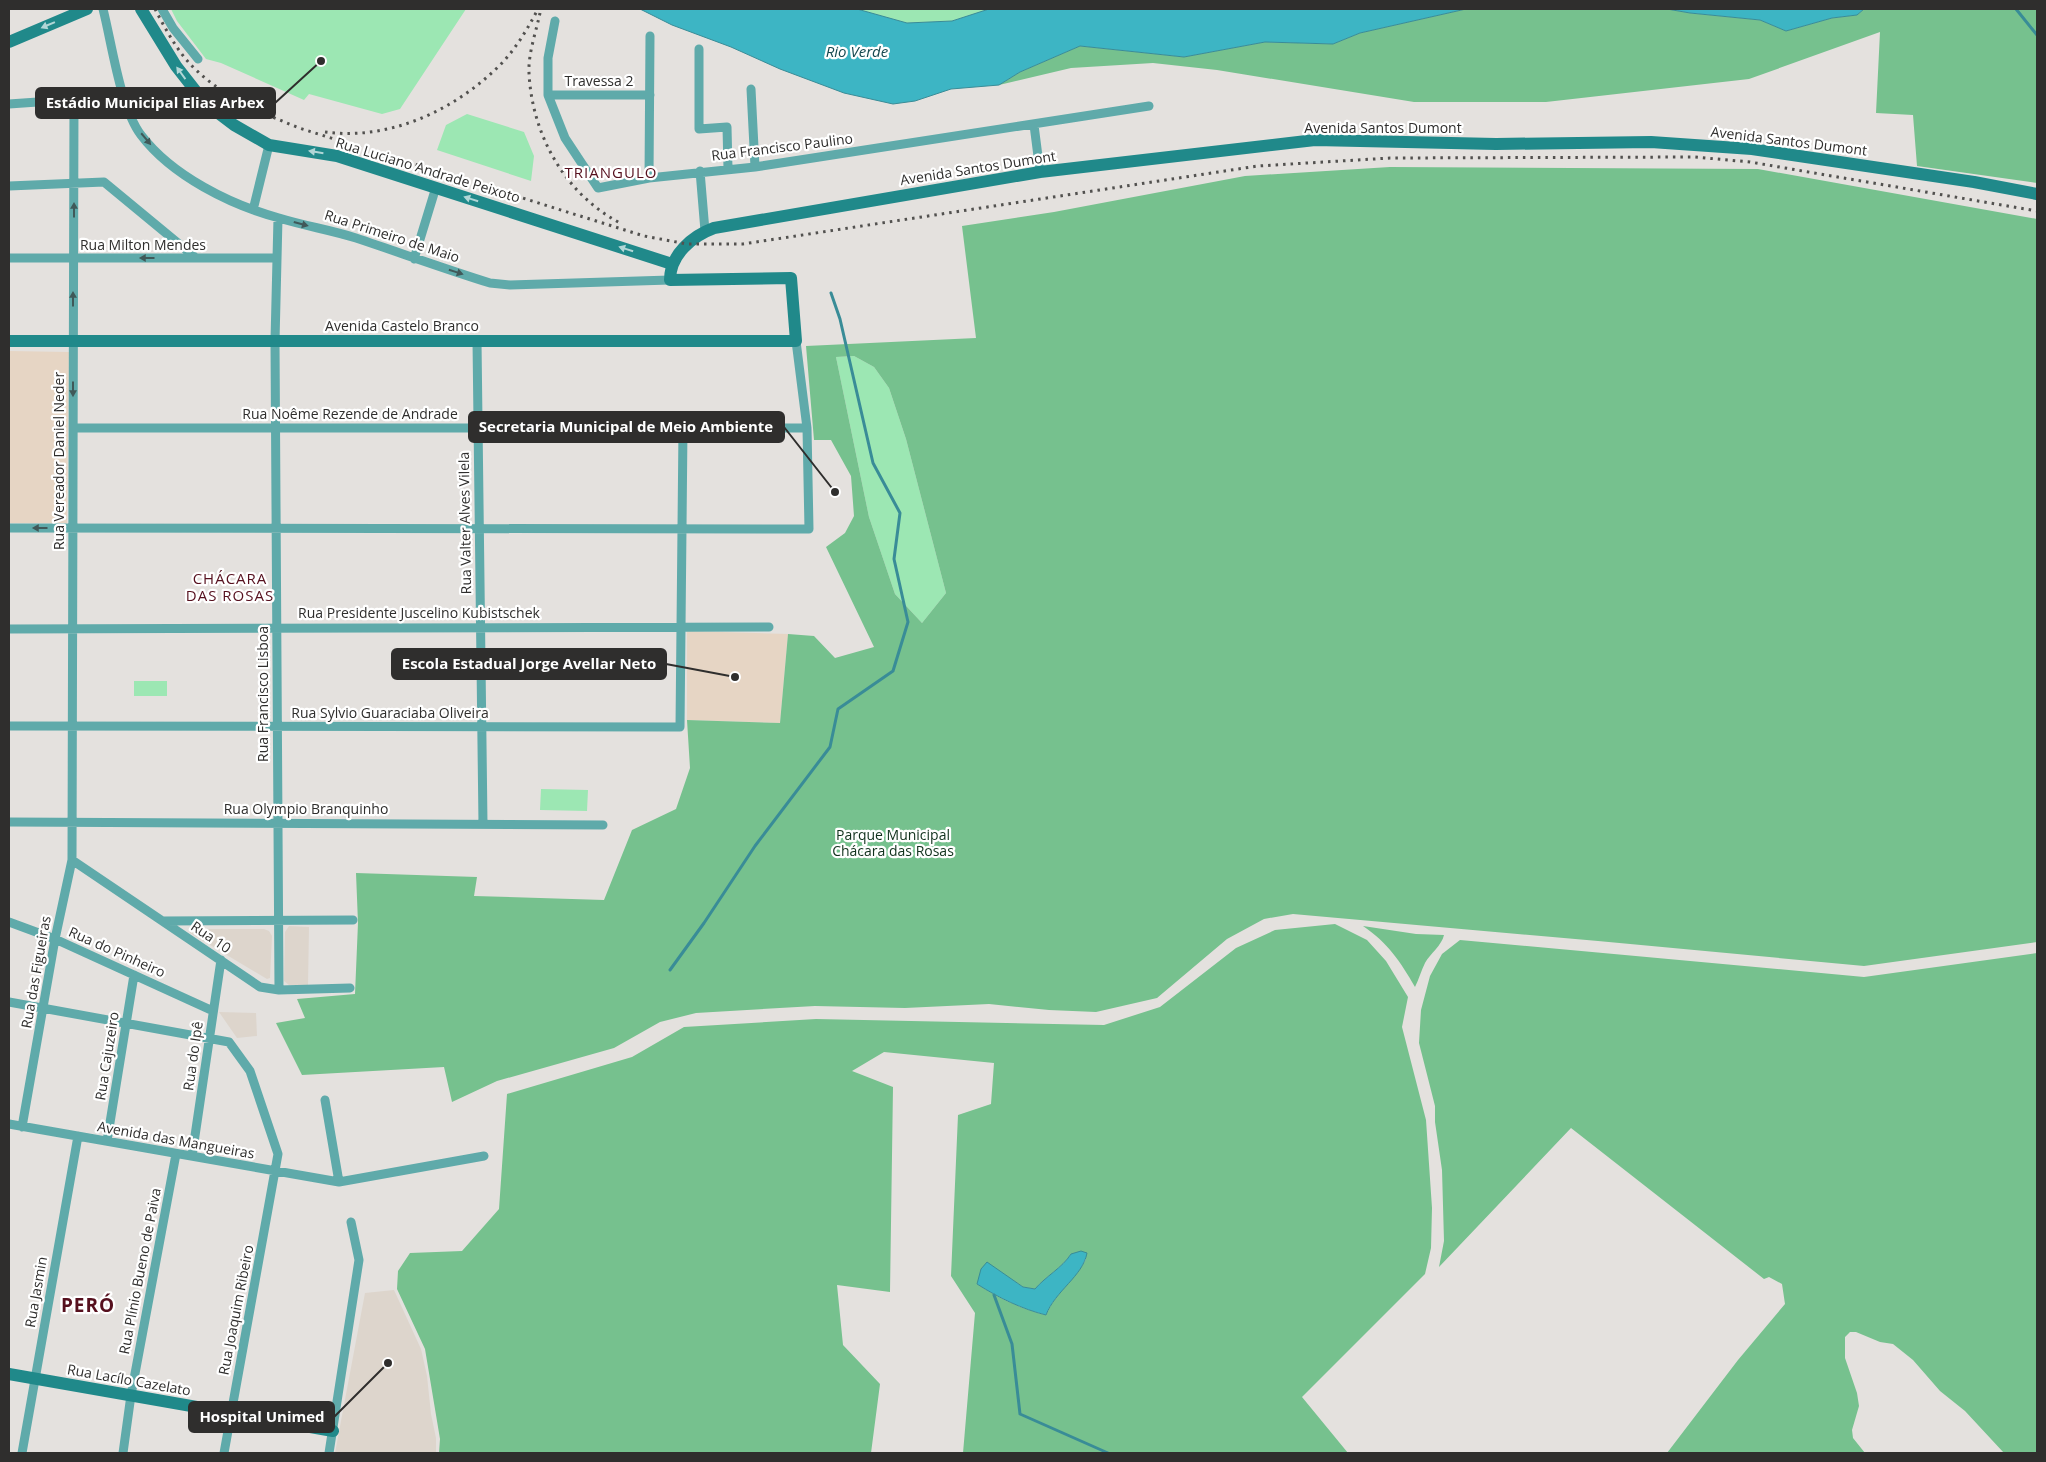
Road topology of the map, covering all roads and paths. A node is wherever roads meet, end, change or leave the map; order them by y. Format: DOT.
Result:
graph roads {
  1 [pos="87,9"];
  2 [pos="103,9"];
  3 [pos="142,9"];
  4 [pos="162,9"];
  5 [pos="71,13"];
  6 [pos="555,20"];
  7 [pos="650,36"];
  8 [pos="9,42"];
  9 [pos="699,49"];
  10 [pos="198,59"];
  11 [pos="751,88"];
  12 [pos="548,95"];
  13 [pos="650,95"];
  14 [pos="124,96"];
  15 [pos="74,100"];
  16 [pos="9,104"];
  17 [pos="1149,106"];
  18 [pos="1034,124"];
  19 [pos="269,145"];
  20 [pos="755,167"];
  21 [pos="728,169"];
  22 [pos="700,171"];
  23 [pos="1040,172"];
  24 [pos="649,178"];
  25 [pos="74,184"];
  26 [pos="9,186"];
  27 [pos="436,187"];
  28 [pos="2037,194"];
  29 [pos="254,210"];
  30 [pos="278,218"];
  31 [pos="705,231"];
  32 [pos="172,239"];
  33 [pos="9,258"];
  34 [pos="74,258"];
  35 [pos="172,258"];
  36 [pos="196,258"];
  37 [pos="277,258"];
  38 [pos="414,259"];
  39 [pos="672,264"];
  40 [pos="670,280"];
  41 [pos="74,340"];
  42 [pos="9,341"];
  43 [pos="275,341"];
  44 [pos="478,341"];
  45 [pos="796,341"];
  46 [pos="73,428"];
  47 [pos="276,428"];
  48 [pos="478,428"];
  49 [pos="683,428"];
  50 [pos="807,428"];
  51 [pos="9,528"];
  52 [pos="72,528"];
  53 [pos="276,528"];
  54 [pos="479,528"];
  55 [pos="682,528"];
  56 [pos="681,626"];
  57 [pos="480,627"];
  58 [pos="769,627"];
  59 [pos="9,628"];
  60 [pos="72,628"];
  61 [pos="277,628"];
  62 [pos="9,726"];
  63 [pos="72,726"];
  64 [pos="277,727"];
  65 [pos="482,727"];
  66 [pos="9,822"];
  67 [pos="72,822"];
  68 [pos="278,823"];
  69 [pos="483,824"];
  70 [pos="604,825"];
  71 [pos="72,860"];
  72 [pos="278,920"];
  73 [pos="352,920"];
  74 [pos="162,921"];
  75 [pos="9,922"];
  76 [pos="55,939"];
  77 [pos="221,960"];
  78 [pos="134,975"];
  79 [pos="350,988"];
  80 [pos="279,990"];
  81 [pos="9,1002"];
  82 [pos="42,1008"];
  83 [pos="213,1011"];
  84 [pos="126,1023"];
  85 [pos="209,1038"];
  86 [pos="325,1100"];
  87 [pos="9,1124"];
  88 [pos="22,1126"];
  89 [pos="78,1136"];
  90 [pos="107,1141"];
  91 [pos="176,1154"];
  92 [pos="192,1156"];
  93 [pos="484,1156"];
  94 [pos="276,1171"];
  95 [pos="339,1182"];
  96 [pos="351,1222"];
  97 [pos="9,1374"];
  98 [pos="35,1379"];
  99 [pos="131,1395"];
  100 [pos="231,1413"];
  101 [pos="333,1431"];
  102 [pos="22,1453"];
  103 [pos="122,1453"];
  104 [pos="224,1453"];
  105 [pos="329,1453"];
  1 -- 5 [label="street"];
  2 -- 14 [label="street, Rua Primeiro de Maio"];
  19 -- 3 [label="street, Rua Luciano Andrade Peixoto, one-way"];
  4 -- 10 [label="street"];
  5 -- 8 [label="street, one-way"];
  6 -- 12 [label="street, Rua Francisco Paulino"];
  7 -- 13 [label="street"];
  9 -- 21 [label="street"];
  11 -- 20 [label="street"];
  12 -- 13 [label="street, Travessa 2"];
  12 -- 24 [label="street, Rua Francisco Paulino"];
  13 -- 24 [label="street"];
  14 -- 15 [label="street"];
  14 -- 29 [label="street, Rua Primeiro de Maio, one-way"];
  15 -- 16 [label="street"];
  15 -- 25 [label="street, Rua Vereador Daniel Neder"];
  17 -- 18 [label="street, Rua Francisco Paulino"];
  18 -- 20 [label="street, Rua Francisco Paulino"];
  18 -- 23 [label="street"];
  27 -- 19 [label="street, Rua Luciano Andrade Peixoto, one-way"];
  19 -- 29 [label="street"];
  20 -- 21 [label="street, Rua Francisco Paulino"];
  21 -- 22 [label="street, Rua Francisco Paulino"];
  22 -- 24 [label="street, Rua Francisco Paulino"];
  22 -- 31 [label="street"];
  23 -- 28 [label="street, Avenida Santos Dumont"];
  23 -- 31 [label="street, Avenida Santos Dumont"];
  25 -- 26 [label="street"];
  25 -- 32 [label="street"];
  34 -- 25 [label="street, Rua Vereador Daniel Neder, one-way"];
  27 -- 38 [label="street"];
  39 -- 27 [label="street, Rua Luciano Andrade Peixoto, one-way"];
  29 -- 30 [label="street, Rua Primeiro de Maio"];
  30 -- 37 [label="street, Rua Francisco Lisboa"];
  30 -- 38 [label="street, Rua Primeiro de Maio, one-way"];
  31 -- 39 [label="street, Avenida Santos Dumont"];
  32 -- 35 [label="street"];
  32 -- 36 [label="street"];
  33 -- 34 [label="street, Rua Milton Mendes"];
  35 -- 34 [label="street, Rua Milton Mendes, one-way"];
  41 -- 34 [label="street, Rua Vereador Daniel Neder, one-way"];
  35 -- 36 [label="street, Rua Milton Mendes"];
  36 -- 37 [label="street, Rua Milton Mendes"];
  37 -- 43 [label="street, Rua Francisco Lisboa"];
  38 -- 40 [label="street, Rua Primeiro de Maio, one-way"];
  39 -- 40 [label="street, Avenida Santos Dumont"];
  40 -- 45 [label="street, Rua Primeiro de Maio"];
  41 -- 42 [label="street, Avenida Castelo Branco"];
  41 -- 43 [label="street, Avenida Castelo Branco"];
  41 -- 46 [label="street, Rua Vereador Daniel Neder, one-way"];
  43 -- 44 [label="street, Avenida Castelo Branco"];
  43 -- 47 [label="street, Rua Francisco Lisboa"];
  44 -- 45 [label="street, Avenida Castelo Branco"];
  44 -- 48 [label="street, Rua Valter Alves Vilela"];
  45 -- 50 [label="street"];
  46 -- 47 [label="street, Rua Noême Rezende de Andrade"];
  46 -- 52 [label="street, Rua Vereador Daniel Neder"];
  47 -- 48 [label="street, Rua Noême Rezende de Andrade"];
  47 -- 53 [label="street, Rua Francisco Lisboa"];
  48 -- 49 [label="street, Rua Noême Rezende de Andrade"];
  48 -- 54 [label="street, Rua Valter Alves Vilela"];
  49 -- 50 [label="street, Rua Noême Rezende de Andrade"];
  49 -- 55 [label="street"];
  50 -- 55 [label="street"];
  52 -- 51 [label="street, one-way"];
  52 -- 53 [label="street"];
  52 -- 60 [label="street, Rua Vereador Daniel Neder"];
  53 -- 54 [label="street"];
  53 -- 61 [label="street, Rua Francisco Lisboa"];
  54 -- 55 [label="street"];
  54 -- 57 [label="street, Rua Valter Alves Vilela"];
  55 -- 56 [label="street"];
  56 -- 57 [label="street, Rua Presidente Juscelino Kubistschek"];
  56 -- 58 [label="street, Rua Presidente Juscelino Kubistschek"];
  56 -- 65 [label="street, Rua Sylvio Guaraciaba Oliveira"];
  57 -- 61 [label="street, Rua Presidente Juscelino Kubistschek"];
  57 -- 65 [label="street, Rua Valter Alves Vilela"];
  59 -- 60 [label="street, Rua Presidente Juscelino Kubistschek"];
  60 -- 61 [label="street, Rua Presidente Juscelino Kubistschek"];
  60 -- 63 [label="street, Rua Vereador Daniel Neder"];
  61 -- 64 [label="street, Rua Francisco Lisboa"];
  62 -- 63 [label="street, Rua Sylvio Guaraciaba Oliveira"];
  63 -- 64 [label="street, Rua Sylvio Guaraciaba Oliveira"];
  63 -- 67 [label="street, Rua Vereador Daniel Neder"];
  64 -- 65 [label="street, Rua Sylvio Guaraciaba Oliveira"];
  64 -- 68 [label="street, Rua Francisco Lisboa"];
  65 -- 69 [label="street, Rua Valter Alves Vilela"];
  66 -- 67 [label="street, Rua Olympio Branquinho"];
  67 -- 68 [label="street, Rua Olympio Branquinho"];
  67 -- 71 [label="street, Rua das Figueiras"];
  68 -- 69 [label="street, Rua Olympio Branquinho"];
  68 -- 72 [label="street, Rua Francisco Lisboa"];
  69 -- 70 [label="street, Rua Olympio Branquinho"];
  71 -- 74 [label="street, Rua 10"];
  71 -- 76 [label="street, Rua das Figueiras"];
  72 -- 73 [label="street"];
  72 -- 74 [label="street"];
  72 -- 80 [label="street, Rua Francisco Lisboa"];
  74 -- 77 [label="street, Rua 10"];
  75 -- 76 [label="street, Rua do Pinheiro"];
  76 -- 78 [label="street, Rua do Pinheiro"];
  76 -- 82 [label="street, Rua das Figueiras"];
  77 -- 80 [label="street, Rua 10"];
  77 -- 83 [label="street, Rua do Ipê"];
  78 -- 83 [label="street, Rua do Pinheiro"];
  78 -- 84 [label="street, Rua Cajuzeiro"];
  79 -- 80 [label="street, Rua 10"];
  81 -- 82 [label="street, Rua Joaquim Ribeiro"];
  82 -- 84 [label="street, Rua Joaquim Ribeiro"];
  82 -- 88 [label="street, Rua das Figueiras"];
  83 -- 85 [label="street, Rua do Ipê"];
  84 -- 85 [label="street, Rua Joaquim Ribeiro"];
  84 -- 90 [label="street, Rua Cajuzeiro"];
  85 -- 92 [label="street, Rua do Ipê"];
  85 -- 94 [label="street, Rua Joaquim Ribeiro"];
  86 -- 95 [label="street"];
  87 -- 88 [label="street, Avenida das Mangueiras"];
  88 -- 89 [label="street, Avenida das Mangueiras"];
  89 -- 90 [label="street, Avenida das Mangueiras"];
  89 -- 98 [label="street, Rua Jasmin"];
  90 -- 91 [label="street, Avenida das Mangueiras"];
  91 -- 92 [label="street, Avenida das Mangueiras"];
  91 -- 99 [label="street, Rua Plínio Bueno de Paiva"];
  92 -- 94 [label="street, Avenida das Mangueiras"];
  93 -- 95 [label="street"];
  94 -- 95 [label="street, Avenida das Mangueiras"];
  94 -- 100 [label="street, Rua Joaquim Ribeiro"];
  96 -- 101 [label="street"];
  97 -- 98 [label="street, Rua Lacílo Cazelato"];
  98 -- 99 [label="street, Rua Lacílo Cazelato"];
  98 -- 102 [label="street, Rua Jasmin"];
  99 -- 100 [label="street, Rua Lacílo Cazelato"];
  99 -- 103 [label="street, Rua Plínio Bueno de Paiva"];
  100 -- 101 [label="street, Rua Lacílo Cazelato"];
  100 -- 104 [label="street, Rua Joaquim Ribeiro"];
  101 -- 105 [label="street"];
}
